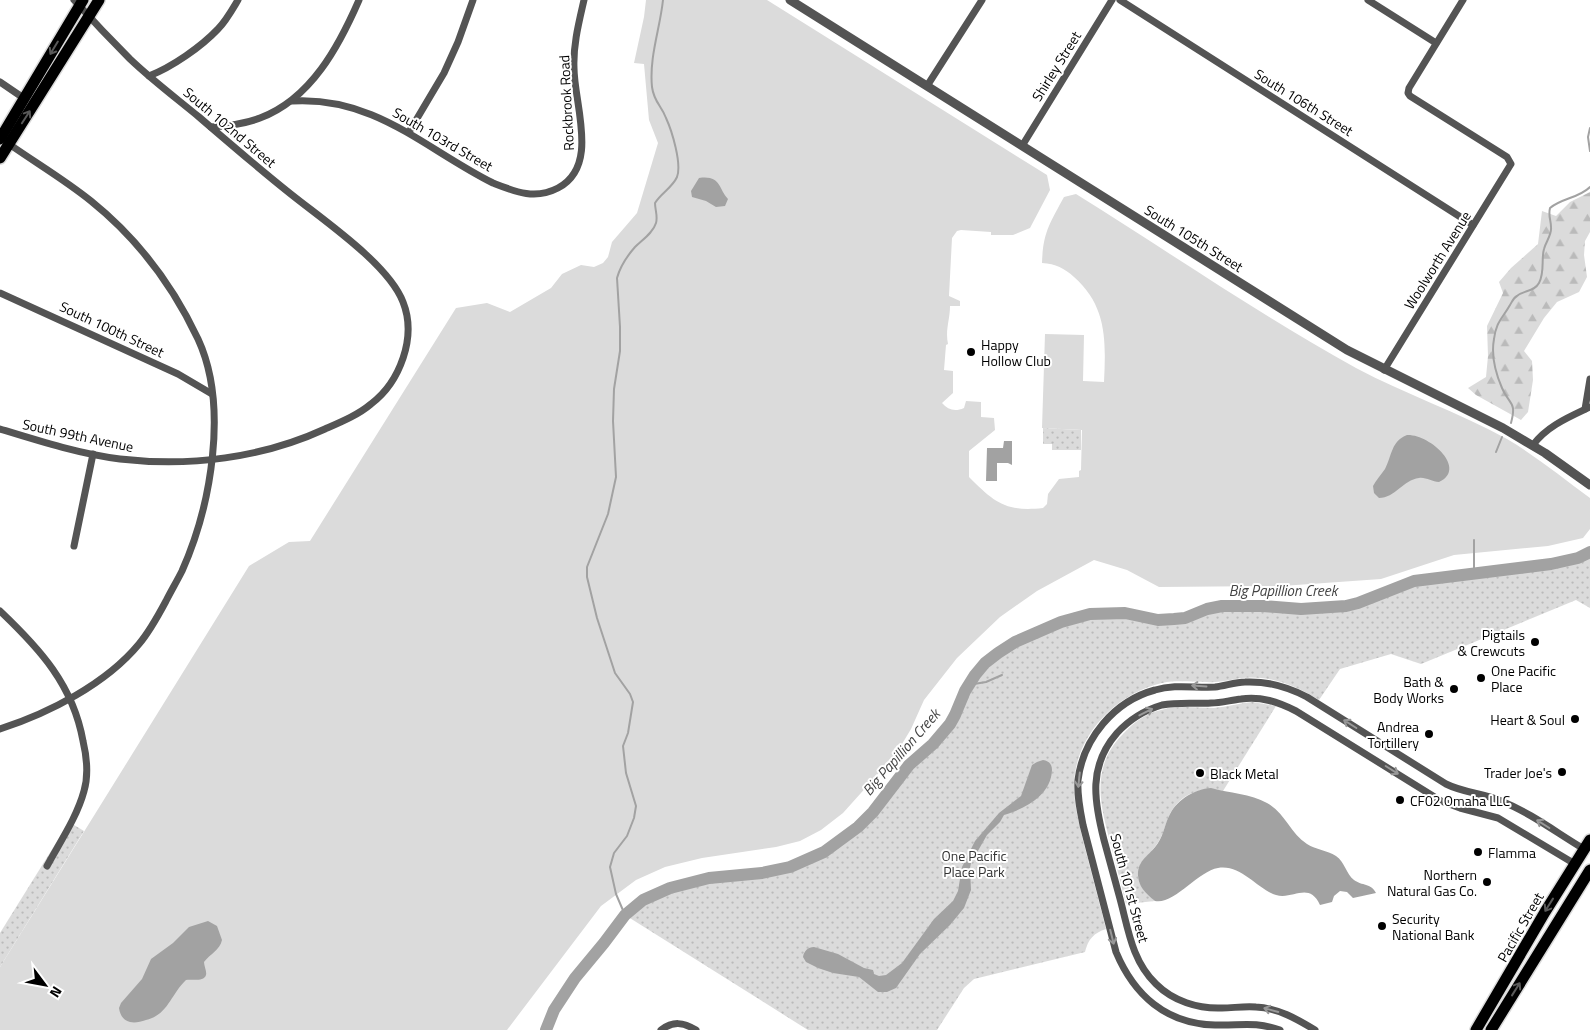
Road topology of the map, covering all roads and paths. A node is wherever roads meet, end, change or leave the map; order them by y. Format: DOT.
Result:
graph roads {
  1 [pos="99,0"];
  2 [pos="238,0"];
  3 [pos="360,0"];
  4 [pos="473,0"];
  5 [pos="584,0"];
  6 [pos="790,0"];
  7 [pos="982,0"];
  8 [pos="1112,0"];
  9 [pos="1120,0"];
  10 [pos="1368,0"];
  11 [pos="1463,0"];
  12 [pos="79,2"];
  13 [pos="89,16"];
  14 [pos="1436,43"];
  15 [pos="149,76"];
  16 [pos="0,82"];
  17 [pos="927,86"];
  18 [pos="25,99"];
  19 [pos="292,101"];
  20 [pos="211,127"];
  21 [pos="409,132"];
  22 [pos="4,142"];
  23 [pos="1022,146"];
  24 [pos="0,158"];
  25 [pos="493,183"];
  26 [pos="1474,224"];
  27 [pos="0,293"];
  28 [pos="1384,370"];
  29 [pos="1590,378"];
  30 [pos="212,394"];
  31 [pos="1587,408"];
  32 [pos="0,430"];
  33 [pos="1533,445"];
  34 [pos="93,454"];
  35 [pos="212,459"];
  36 [pos="1590,485"];
  37 [pos="74,546"];
  38 [pos="0,611"];
  39 [pos="69,698"];
  40 [pos="0,729"];
  41 [pos="1587,845"];
  42 [pos="1575,864"];
  43 [pos="47,866"];
  44 [pos="1590,870"];
  45 [pos="661,1030"];
  46 [pos="696,1030"];
  47 [pos="1280,1030"];
  48 [pos="1315,1030"];
  49 [pos="1476,1030"];
  50 [pos="1491,1030"];
  1 -- 13 [label="main road"];
  2 -- 15 [label="street"];
  3 -- 19 [label="street"];
  4 -- 21 [label="street"];
  5 -- 25 [label="street, Rockbrook Road"];
  6 -- 17 [label="street, South 105th Street"];
  7 -- 17 [label="street"];
  8 -- 23 [label="street, Shirley Street"];
  9 -- 26 [label="street, South 106th Street"];
  10 -- 14 [label="street"];
  11 -- 14 [label="street"];
  12 -- 13 [label="street, South 102nd Street"];
  12 -- 18 [label="main road, one-way"];
  13 -- 15 [label="street, South 102nd Street"];
  22 -- 13 [label="main road, one-way"];
  14 -- 26 [label="street, Woolworth Avenue"];
  15 -- 20 [label="street, South 102nd Street"];
  16 -- 18 [label="street"];
  17 -- 23 [label="street, South 105th Street"];
  18 -- 22 [label="main road"];
  19 -- 20 [label="street"];
  19 -- 21 [label="street, South 103rd Street"];
  20 -- 35 [label="street, South 102nd Street"];
  21 -- 25 [label="street, South 103rd Street"];
  22 -- 24 [label="main road"];
  22 -- 30 [label="street"];
  23 -- 28 [label="street, South 105th Street"];
  26 -- 28 [label="street, Woolworth Avenue"];
  27 -- 30 [label="street, South 100th Street"];
  28 -- 33 [label="street, South 105th Street"];
  29 -- 31 [label="street"];
  30 -- 35 [label="street"];
  31 -- 33 [label="street"];
  32 -- 34 [label="street, South 99th Avenue"];
  33 -- 36 [label="street, South 105th Street"];
  34 -- 35 [label="street, South 99th Avenue"];
  34 -- 37 [label="street"];
  35 -- 39 [label="street"];
  38 -- 39 [label="street"];
  39 -- 40 [label="street"];
  39 -- 43 [label="street"];
  41 -- 42 [label="main road, Pacific Street"];
  41 -- 47 [label="street, one-way"];
  48 -- 42 [label="street, South 101st Street, one-way"];
  42 -- 49 [label="main road, Pacific Street, one-way"];
  50 -- 44 [label="main road, Pacific Street, one-way"];
  45 -- 46 [label="street"];
}
